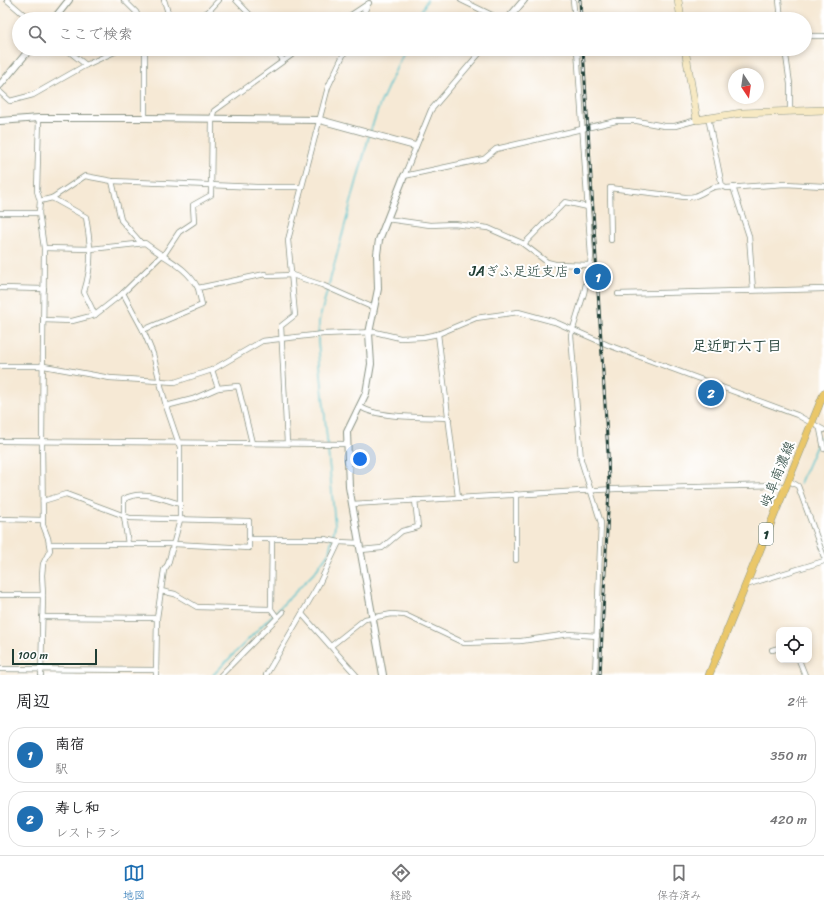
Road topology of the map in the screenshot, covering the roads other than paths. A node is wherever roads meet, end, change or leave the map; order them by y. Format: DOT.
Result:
graph roads {
  1 [pos="7,0"];
  2 [pos="69,0"];
  3 [pos="124,0"];
  4 [pos="164,0"];
  5 [pos="219,0"];
  6 [pos="236,0"];
  7 [pos="461,0"];
  8 [pos="524,0"];
  9 [pos="574,0"];
  10 [pos="678,0"];
  11 [pos="779,0"];
  12 [pos="369,1"];
  13 [pos="21,12"];
  14 [pos="60,12"];
  15 [pos="136,12"];
  16 [pos="168,12"];
  17 [pos="208,12"];
  18 [pos="247,12"];
  19 [pos="354,12"];
  20 [pos="364,12"];
  21 [pos="486,12"];
  22 [pos="514,12"];
  23 [pos="575,12"];
  24 [pos="680,12"];
  25 [pos="781,12"];
  26 [pos="812,36"];
  27 [pos="824,36"];
  28 [pos="24,56"];
  29 [pos="75,56"];
  30 [pos="106,56"];
  31 [pos="145,56"];
  32 [pos="280,56"];
  33 [pos="289,56"];
  34 [pos="343,56"];
  35 [pos="477,56"];
  36 [pos="577,56"];
  37 [pos="686,56"];
  38 [pos="787,56"];
  39 [pos="283,60"];
  40 [pos="86,65"];
  41 [pos="0,85"];
  42 [pos="0,92"];
  43 [pos="824,110"];
  44 [pos="790,112"];
  45 [pos="708,117"];
  46 [pos="39,118"];
  47 [pos="145,118"];
  48 [pos="212,119"];
  49 [pos="320,120"];
  50 [pos="697,120"];
  51 [pos="0,121"];
  52 [pos="582,129"];
  53 [pos="415,146"];
  54 [pos="404,176"];
  55 [pos="112,182"];
  56 [pos="211,186"];
  57 [pos="722,186"];
  58 [pos="824,186"];
  59 [pos="302,187"];
  60 [pos="733,187"];
  61 [pos="52,198"];
  62 [pos="40,201"];
  63 [pos="588,207"];
  64 [pos="0,213"];
  65 [pos="40,213"];
  66 [pos="386,219"];
  67 [pos="611,240"];
  68 [pos="141,243"];
  69 [pos="524,244"];
  70 [pos="44,248"];
  71 [pos="91,249"];
  72 [pos="162,256"];
  73 [pos="590,265"];
  74 [pos="292,275"];
  75 [pos="0,288"];
  76 [pos="198,288"];
  77 [pos="44,289"];
  78 [pos="824,289"];
  79 [pos="753,290"];
  80 [pos="123,293"];
  81 [pos="618,294"];
  82 [pos="374,308"];
  83 [pos="95,315"];
  84 [pos="43,320"];
  85 [pos="573,329"];
  86 [pos="143,330"];
  87 [pos="369,333"];
  88 [pos="438,334"];
  89 [pos="281,339"];
  90 [pos="0,366"];
  91 [pos="44,366"];
  92 [pos="212,370"];
  93 [pos="159,381"];
  94 [pos="218,388"];
  95 [pos="824,393"];
  96 [pos="166,406"];
  97 [pos="361,407"];
  98 [pos="449,418"];
  99 [pos="812,423"];
  100 [pos="822,430"];
  101 [pos="0,441"];
  102 [pos="42,442"];
  103 [pos="178,442"];
  104 [pos="252,443"];
  105 [pos="287,443"];
  106 [pos="346,444"];
  107 [pos="824,449"];
  108 [pos="788,480"];
  109 [pos="785,488"];
  110 [pos="592,490"];
  111 [pos="516,494"];
  112 [pos="458,497"];
  113 [pos="414,500"];
  114 [pos="43,501"];
  115 [pos="180,504"];
  116 [pos="352,504"];
  117 [pos="124,516"];
  118 [pos="0,519"];
  119 [pos="43,520"];
  120 [pos="180,520"];
  121 [pos="249,539"];
  122 [pos="272,539"];
  123 [pos="338,542"];
  124 [pos="360,543"];
  125 [pos="50,544"];
  126 [pos="128,544"];
  127 [pos="174,544"];
  128 [pos="361,550"];
  129 [pos="824,558"];
  130 [pos="516,560"];
  131 [pos="824,561"];
  132 [pos="746,585"];
  133 [pos="161,591"];
  134 [pos="43,594"];
  135 [pos="0,595"];
  136 [pos="271,609"];
  137 [pos="283,612"];
  138 [pos="302,614"];
  139 [pos="373,616"];
  140 [pos="42,617"];
  141 [pos="277,617"];
  142 [pos="157,618"];
  143 [pos="597,636"];
  144 [pos="332,646"];
  145 [pos="776,649"];
  146 [pos="772,650"];
  147 [pos="800,663"];
  148 [pos="0,669"];
  149 [pos="41,672"];
  150 [pos="129,673"];
  151 [pos="156,673"];
  152 [pos="221,675"];
  153 [pos="266,675"];
  154 [pos="356,675"];
  155 [pos="383,675"];
  156 [pos="595,675"];
  157 [pos="709,675"];
  158 [pos="804,675"];
  1 -- 13 [label="street"];
  2 -- 14 [label="street"];
  3 -- 15 [label="street"];
  4 -- 16 [label="street"];
  5 -- 17 [label="street"];
  6 -- 18 [label="street"];
  7 -- 21 [label="street"];
  8 -- 22 [label="street"];
  9 -- 23 [label="street"];
  10 -- 24 [label="main road"];
  11 -- 25 [label="street"];
  12 -- 19 [label="street"];
  12 -- 20 [label="street"];
  26 -- 27 [label="street"];
  28 -- 41 [label="street"];
  29 -- 40 [label="street"];
  30 -- 40 [label="street"];
  31 -- 47 [label="street"];
  32 -- 39 [label="street"];
  33 -- 39 [label="street"];
  34 -- 49 [label="street"];
  35 -- 53 [label="street"];
  36 -- 52 [label="street"];
  37 -- 50 [label="main road"];
  38 -- 44 [label="street"];
  39 -- 48 [label="street"];
  40 -- 42 [label="street"];
  43 -- 44 [label="main road"];
  44 -- 45 [label="main road"];
  45 -- 50 [label="main road"];
  45 -- 57 [label="street"];
  46 -- 47 [label="street"];
  46 -- 51 [label="street"];
  46 -- 62 [label="street"];
  47 -- 48 [label="street"];
  48 -- 49 [label="street"];
  48 -- 56 [label="street"];
  49 -- 53 [label="street"];
  49 -- 59 [label="street"];
  50 -- 52 [label="street"];
  52 -- 54 [label="street"];
  52 -- 63 [label="street"];
  53 -- 54 [label="street"];
  54 -- 66 [label="street"];
  55 -- 56 [label="street"];
  55 -- 61 [label="street"];
  55 -- 68 [label="street"];
  56 -- 59 [label="street"];
  56 -- 72 [label="street"];
  57 -- 60 [label="street"];
  57 -- 67 [label="street"];
  58 -- 60 [label="street"];
  59 -- 74 [label="street"];
  60 -- 79 [label="street"];
  61 -- 62 [label="street"];
  61 -- 71 [label="street"];
  62 -- 65 [label="street"];
  63 -- 69 [label="street"];
  63 -- 73 [label="street"];
  64 -- 65 [label="street"];
  65 -- 70 [label="street"];
  66 -- 69 [label="street"];
  66 -- 82 [label="street"];
  68 -- 71 [label="street"];
  68 -- 72 [label="street"];
  69 -- 73 [label="street"];
  70 -- 71 [label="street"];
  70 -- 77 [label="street"];
  71 -- 83 [label="street"];
  72 -- 76 [label="street"];
  72 -- 80 [label="street"];
  73 -- 85 [label="street"];
  74 -- 76 [label="street"];
  74 -- 82 [label="street"];
  74 -- 89 [label="street"];
  75 -- 77 [label="street"];
  76 -- 86 [label="street"];
  77 -- 84 [label="street"];
  78 -- 79 [label="street"];
  79 -- 81 [label="street"];
  80 -- 83 [label="street"];
  80 -- 86 [label="street"];
  82 -- 87 [label="street"];
  83 -- 84 [label="street"];
  84 -- 91 [label="street"];
  85 -- 88 [label="street"];
  85 -- 99 [label="street"];
  85 -- 110 [label="street"];
  86 -- 93 [label="street"];
  87 -- 88 [label="street"];
  87 -- 89 [label="street"];
  87 -- 97 [label="street"];
  88 -- 98 [label="street"];
  89 -- 92 [label="street"];
  89 -- 105 [label="street"];
  90 -- 91 [label="street"];
  91 -- 93 [label="street"];
  91 -- 102 [label="street"];
  92 -- 93 [label="street"];
  92 -- 94 [label="street"];
  93 -- 96 [label="street"];
  94 -- 96 [label="street"];
  94 -- 104 [label="street"];
  95 -- 99 [label="main road, 岐阜南濃線 / 1"];
  96 -- 103 [label="street"];
  97 -- 98 [label="street"];
  97 -- 106 [label="street"];
  98 -- 112 [label="street"];
  99 -- 100 [label="street"];
  99 -- 108 [label="main road, 岐阜南濃線 / 1"];
  100 -- 107 [label="street"];
  101 -- 102 [label="street"];
  102 -- 103 [label="street"];
  102 -- 114 [label="street"];
  103 -- 104 [label="street"];
  103 -- 115 [label="street"];
  104 -- 105 [label="street"];
  105 -- 106 [label="street"];
  106 -- 116 [label="street"];
  108 -- 109 [label="main road, 岐阜南濃線 / 1"];
  108 -- 129 [label="street"];
  109 -- 110 [label="street"];
  109 -- 132 [label="main road, 岐阜南濃線 / 1"];
  110 -- 111 [label="street"];
  110 -- 143 [label="street"];
  111 -- 112 [label="street"];
  111 -- 130 [label="street"];
  112 -- 113 [label="street"];
  113 -- 116 [label="street"];
  113 -- 128 [label="street"];
  114 -- 117 [label="street"];
  114 -- 119 [label="street"];
  115 -- 117 [label="street"];
  115 -- 120 [label="street"];
  116 -- 124 [label="street"];
  117 -- 120 [label="street"];
  117 -- 126 [label="street"];
  118 -- 119 [label="street"];
  119 -- 125 [label="street"];
  120 -- 121 [label="street"];
  120 -- 127 [label="street"];
  121 -- 122 [label="street"];
  121 -- 127 [label="street"];
  122 -- 123 [label="street"];
  122 -- 136 [label="street"];
  123 -- 124 [label="street"];
  123 -- 138 [label="street"];
  124 -- 128 [label="street"];
  125 -- 126 [label="street"];
  125 -- 134 [label="street"];
  126 -- 127 [label="street"];
  127 -- 133 [label="street"];
  128 -- 139 [label="street"];
  131 -- 132 [label="street"];
  132 -- 157 [label="main road, 岐阜南濃線 / 1"];
  133 -- 136 [label="street"];
  133 -- 142 [label="street"];
  134 -- 135 [label="street"];
  134 -- 140 [label="street"];
  136 -- 141 [label="street"];
  137 -- 141 [label="street"];
  138 -- 144 [label="street"];
  138 -- 153 [label="street"];
  139 -- 143 [label="street"];
  139 -- 144 [label="street"];
  139 -- 155 [label="street"];
  140 -- 142 [label="street"];
  140 -- 149 [label="street"];
  141 -- 152 [label="street"];
  142 -- 151 [label="street"];
  143 -- 156 [label="street"];
  144 -- 154 [label="street"];
  145 -- 146 [label="street"];
  147 -- 158 [label="street"];
  148 -- 149 [label="street"];
  149 -- 150 [label="street"];
  150 -- 151 [label="street"];
}
